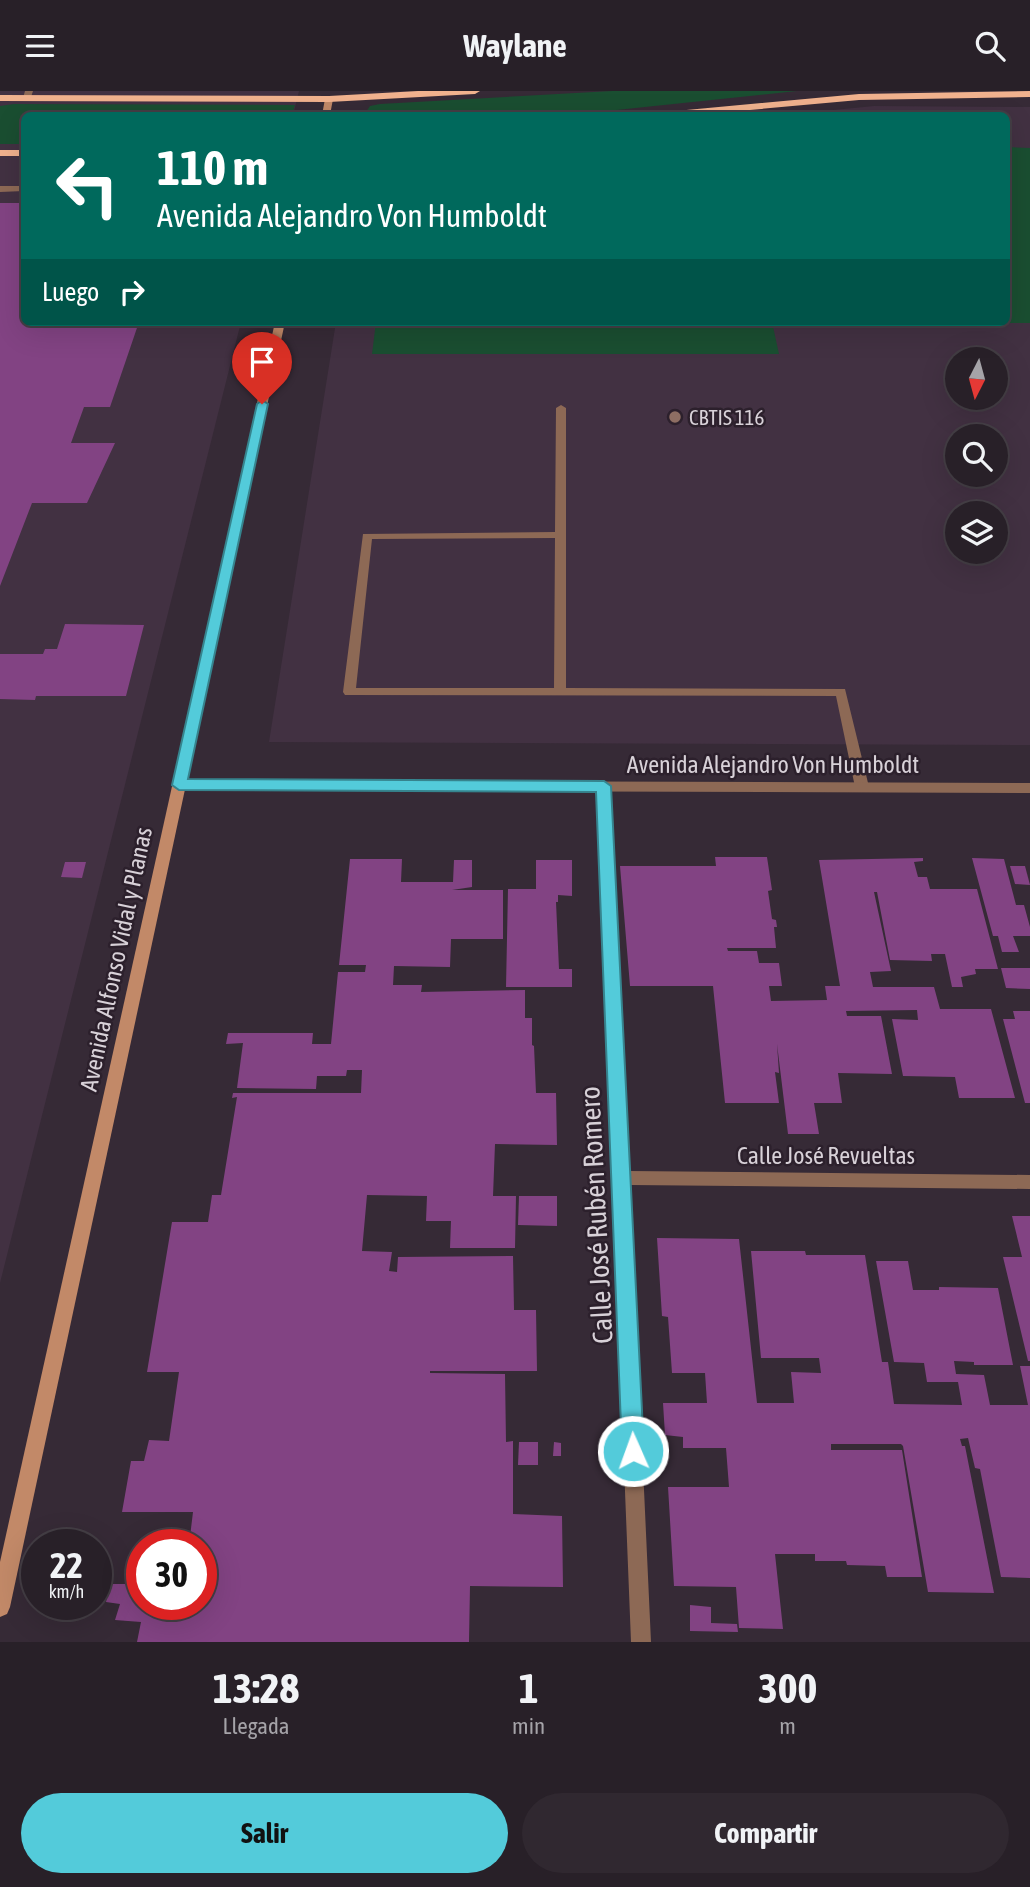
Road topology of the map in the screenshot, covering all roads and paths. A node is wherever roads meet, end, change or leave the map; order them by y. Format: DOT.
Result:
graph roads {
  1 [pos="475,91"];
  2 [pos="1030,94"];
  3 [pos="28,95"];
  4 [pos="241,95"];
  5 [pos="332,95"];
  6 [pos="0,98"];
  7 [pos="327,112"];
  8 [pos="697,112"];
  9 [pos="0,153"];
  10 [pos="21,153"];
  11 [pos="0,189"];
  12 [pos="21,189"];
  13 [pos="279,326"];
  14 [pos="561,408"];
  15 [pos="560,535"];
  16 [pos="560,692"];
  17 [pos="179,785"];
  18 [pos="604,786"];
  19 [pos="862,787"];
  20 [pos="1030,788"];
  21 [pos="621,1178"];
  22 [pos="1030,1182"];
  23 [pos="0,1607"];
  24 [pos="641,1642"];
  1 -- 5 [label="highway"];
  2 -- 8 [label="highway"];
  3 -- 4 [label="highway"];
  3 -- 6 [label="highway"];
  4 -- 5 [label="highway"];
  5 -- 7 [label="main road"];
  9 -- 10 [label="highway"];
  11 -- 12 [label="street"];
  13 -- 17 [label="main road, Avenida Alfonso Vidal y Planas"];
  14 -- 15 [label="street"];
  15 -- 16 [label="street"];
  15 -- 16 [label="street"];
  16 -- 19 [label="street"];
  17 -- 18 [label="street, Avenida Alejandro Von Humboldt"];
  17 -- 23 [label="main road, Avenida Alfonso Vidal y Planas"];
  18 -- 19 [label="street, Avenida Alejandro Von Humboldt"];
  18 -- 21 [label="street, Calle José Rubén Romero"];
  19 -- 20 [label="street, Avenida Alejandro Von Humboldt"];
  21 -- 22 [label="street, Calle José Revueltas"];
  21 -- 24 [label="street, Calle José Rubén Romero"];
}
